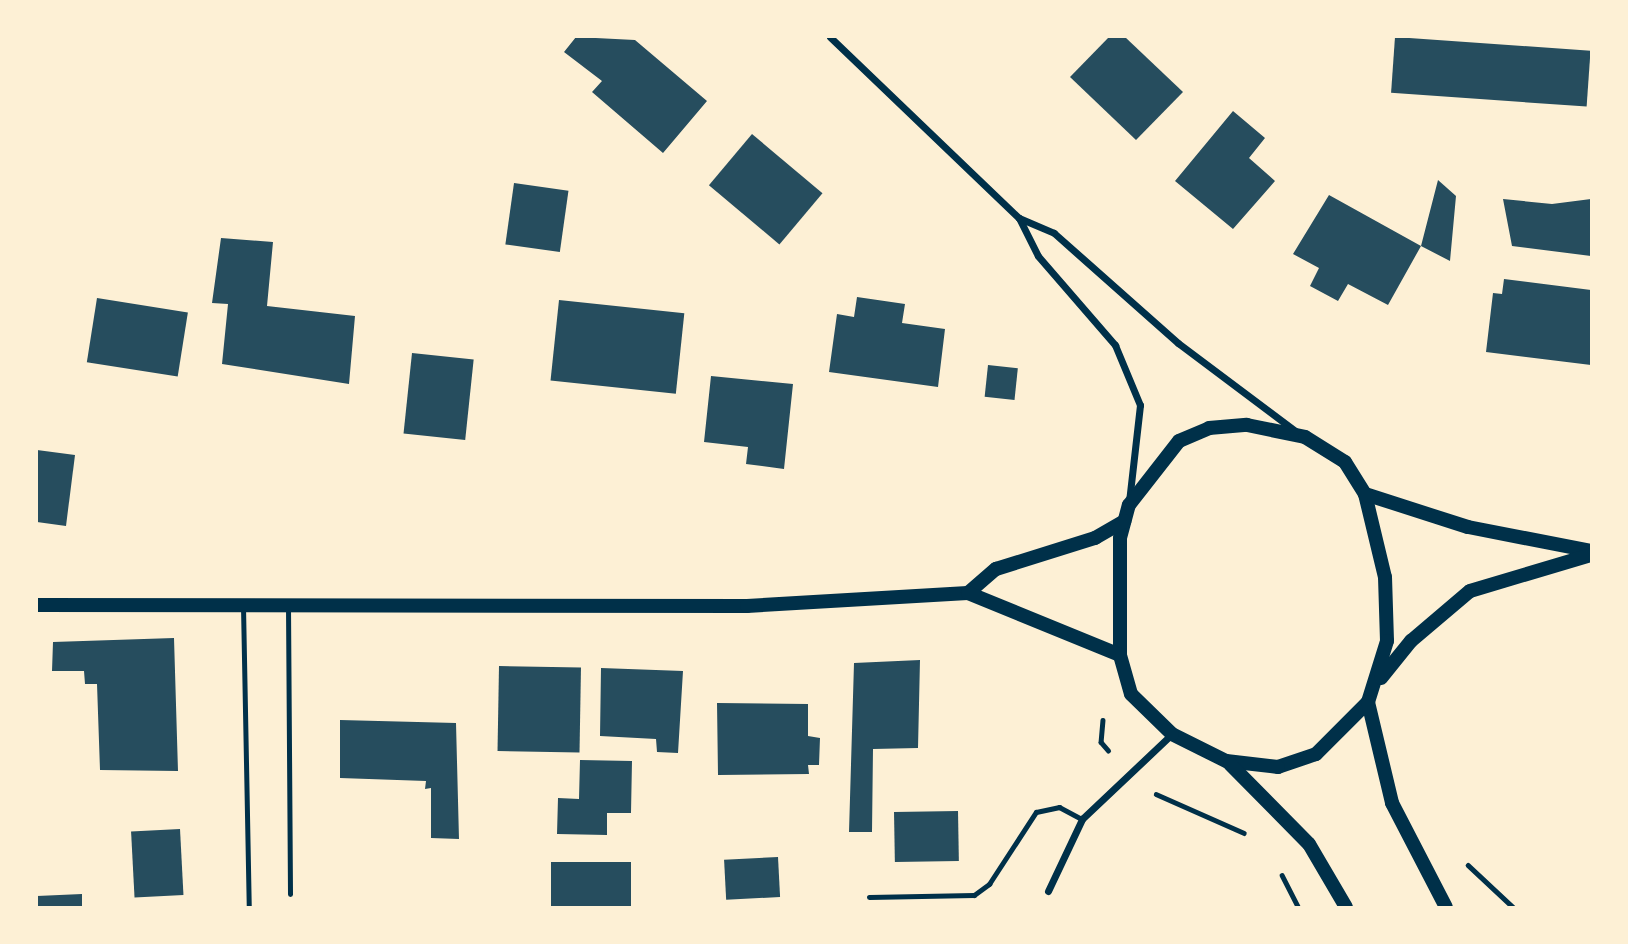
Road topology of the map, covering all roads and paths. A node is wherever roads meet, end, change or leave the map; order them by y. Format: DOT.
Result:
graph roads {
  1 [pos="830,37"];
  2 [pos="1019,218"];
  3 [pos="1304,437"];
  4 [pos="1365,494"];
  5 [pos="1129,505"];
  6 [pos="1124,521"];
  7 [pos="1591,553"];
  8 [pos="968,593"];
  9 [pos="37,605"];
  10 [pos="243,606"];
  11 [pos="288,606"];
  12 [pos="1119,655"];
  13 [pos="1378,682"];
  14 [pos="1368,702"];
  15 [pos="1100,709"];
  16 [pos="1172,734"];
  17 [pos="1109,751"];
  18 [pos="1226,761"];
  19 [pos="1156,794"];
  20 [pos="1082,819"];
  21 [pos="1252,838"];
  22 [pos="1461,854"];
  23 [pos="1276,864"];
  24 [pos="1048,891"];
  25 [pos="290,894"];
  26 [pos="869,897"];
  27 [pos="248,907"];
  28 [pos="1298,907"];
  29 [pos="1346,907"];
  30 [pos="1446,907"];
  31 [pos="1513,907"];
  1 -- 2 [label="street"];
  2 -- 3 [label="street"];
  2 -- 5 [label="street"];
  3 -- 4 [label="main road"];
  3 -- 5 [label="main road"];
  4 -- 7 [label="main road"];
  4 -- 13 [label="main road"];
  5 -- 6 [label="main road"];
  6 -- 8 [label="main road"];
  6 -- 12 [label="main road"];
  7 -- 13 [label="main road"];
  8 -- 11 [label="main road"];
  8 -- 12 [label="main road"];
  9 -- 10 [label="main road"];
  10 -- 11 [label="main road"];
  10 -- 27 [label="lane"];
  11 -- 25 [label="lane"];
  12 -- 16 [label="main road"];
  13 -- 14 [label="main road"];
  14 -- 18 [label="main road"];
  14 -- 30 [label="main road"];
  15 -- 17 [label="path"];
  16 -- 18 [label="main road"];
  16 -- 20 [label="street"];
  18 -- 29 [label="main road"];
  19 -- 21 [label="path"];
  20 -- 24 [label="street"];
  20 -- 26 [label="lane"];
  22 -- 31 [label="path"];
  23 -- 28 [label="path"];
}
